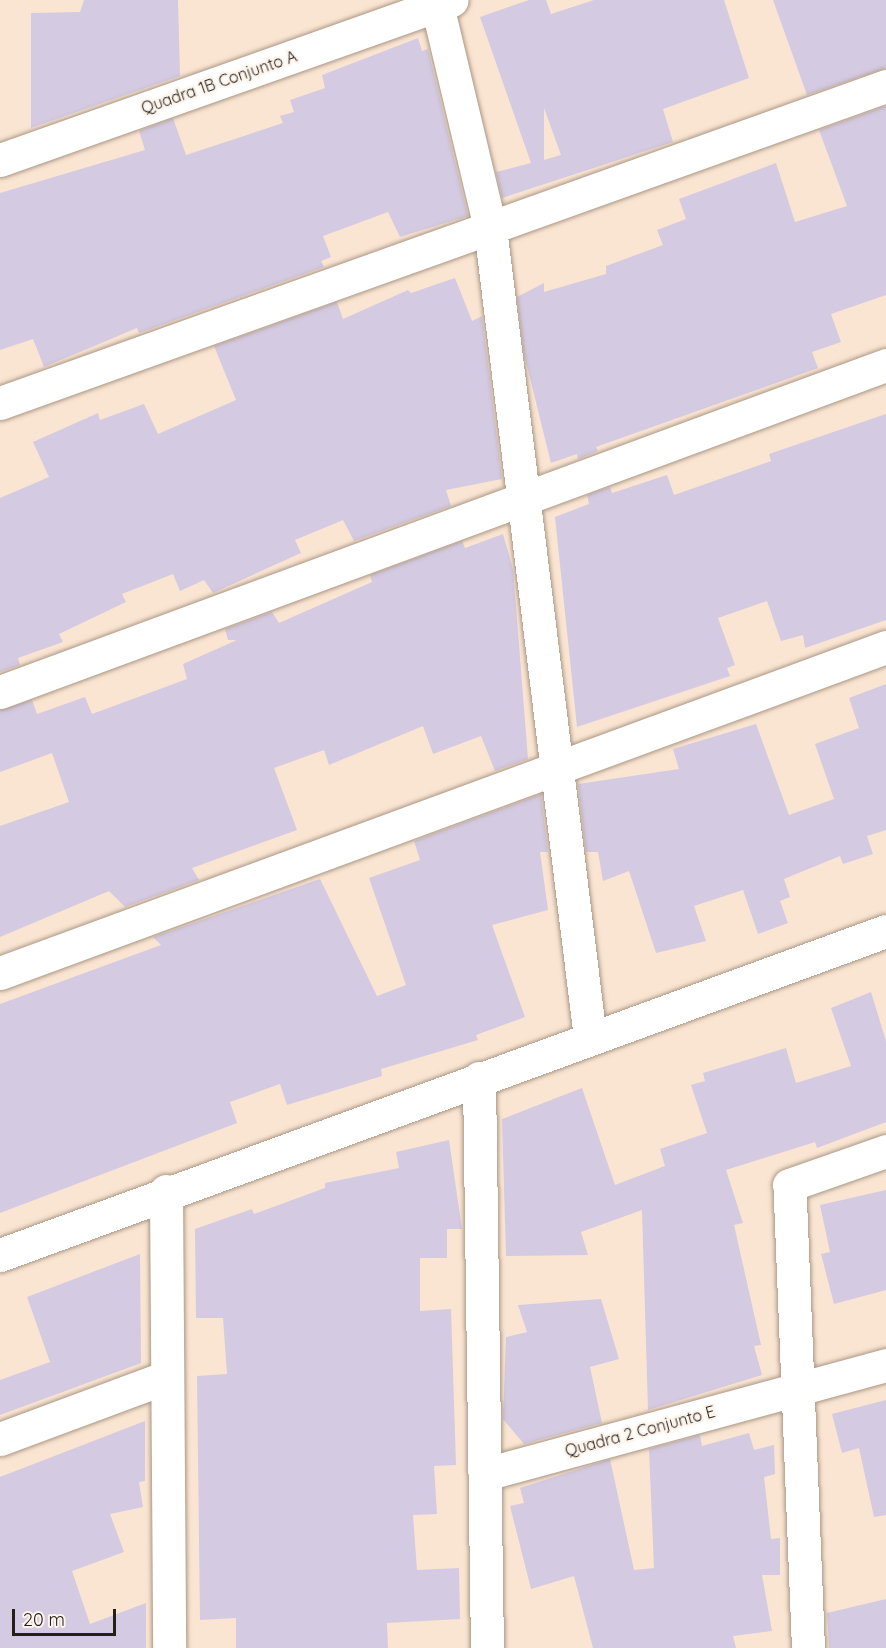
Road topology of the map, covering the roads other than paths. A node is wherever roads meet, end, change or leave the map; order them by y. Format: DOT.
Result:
graph roads {
  1 [pos="445,3"];
  2 [pos="886,86"];
  3 [pos="0,160"];
  4 [pos="490,228"];
  5 [pos="886,365"];
  6 [pos="0,403"];
  7 [pos="523,496"];
  8 [pos="886,647"];
  9 [pos="0,693"];
  10 [pos="556,766"];
  11 [pos="886,932"];
  12 [pos="0,973"];
  13 [pos="590,1038"];
  14 [pos="479,1078"];
  15 [pos="886,1151"];
  16 [pos="166,1191"];
  17 [pos="0,1255"];
  18 [pos="886,1365"];
  19 [pos="167,1377"];
  20 [pos="796,1389"];
  21 [pos="0,1439"];
  22 [pos="485,1474"];
  23 [pos="169,1648"];
  24 [pos="487,1648"];
  25 [pos="808,1648"];
  1 -- 3 [label="street, Quadra 1B Conjunto A"];
  1 -- 4 [label="street"];
  2 -- 4 [label="street"];
  4 -- 6 [label="street"];
  4 -- 7 [label="street"];
  5 -- 7 [label="street"];
  7 -- 9 [label="street"];
  7 -- 10 [label="street"];
  8 -- 10 [label="street"];
  10 -- 12 [label="street"];
  10 -- 13 [label="street"];
  11 -- 13 [label="street"];
  13 -- 14 [label="street"];
  14 -- 16 [label="street"];
  14 -- 22 [label="street"];
  15 -- 20 [label="street"];
  16 -- 17 [label="street"];
  16 -- 19 [label="street"];
  18 -- 20 [label="street, Quadra 2 Conjunto E"];
  19 -- 21 [label="street"];
  19 -- 23 [label="street"];
  20 -- 22 [label="street, Quadra 2 Conjunto E"];
  20 -- 25 [label="street"];
  22 -- 24 [label="street"];
}
